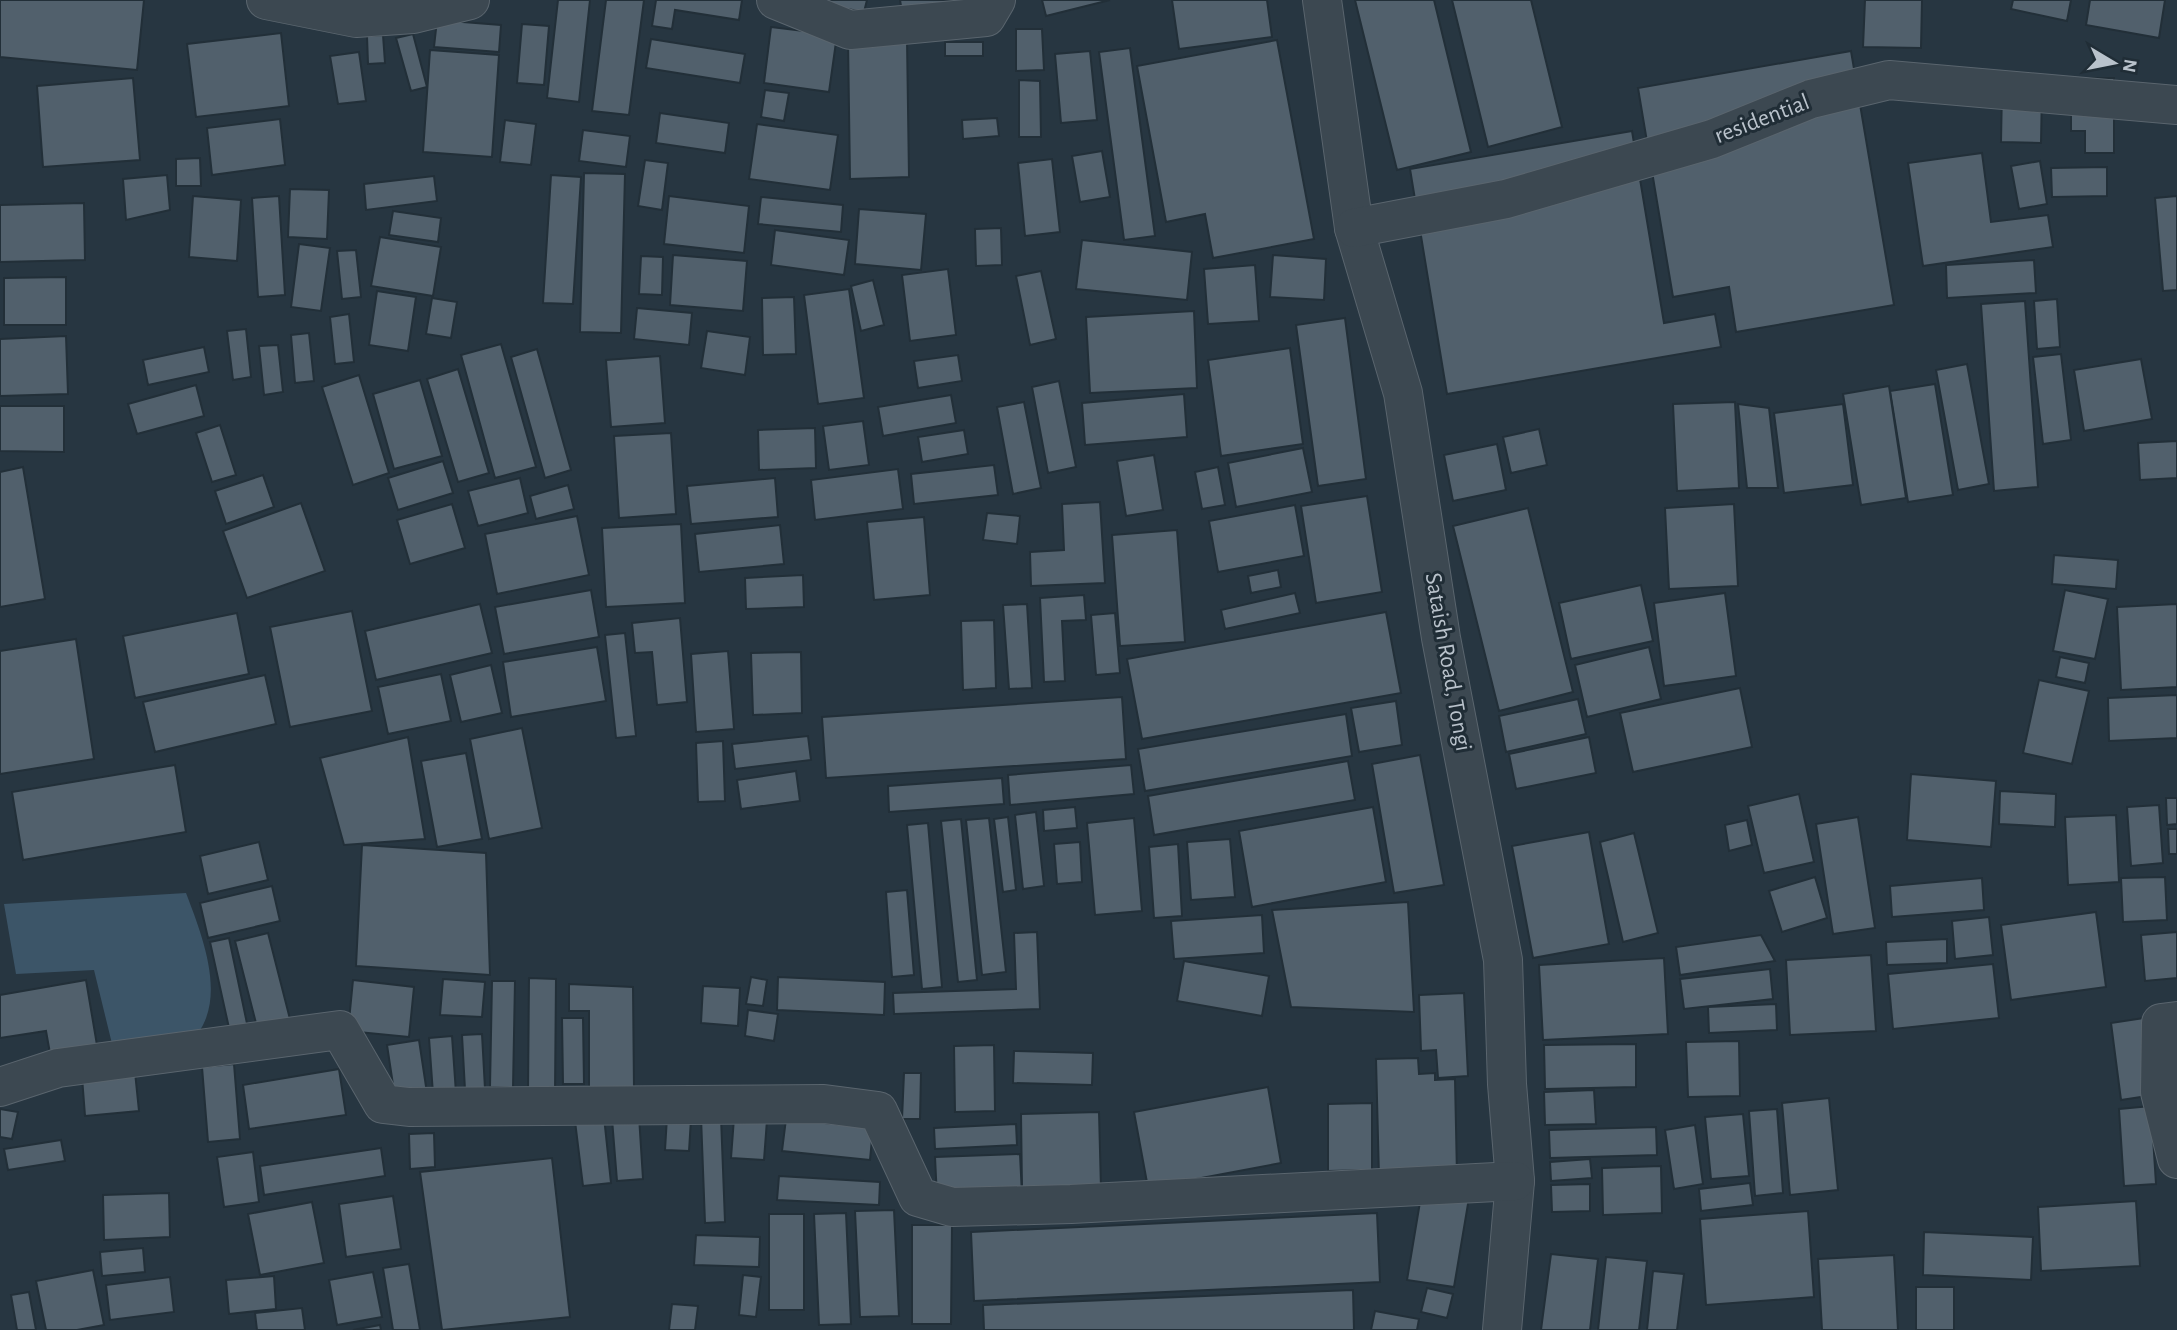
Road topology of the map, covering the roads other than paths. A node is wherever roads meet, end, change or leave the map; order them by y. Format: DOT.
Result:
graph roads {
  1 [pos="266,0"];
  2 [pos="470,0"];
  3 [pos="776,0"];
  4 [pos="996,0"];
  5 [pos="1322,0"];
  6 [pos="2177,105"];
  7 [pos="1354,228"];
  8 [pos="2177,1021"];
  9 [pos="0,1087"];
  10 [pos="2177,1159"];
  11 [pos="1515,1181"];
  12 [pos="1502,1330"];
  1 -- 2 [label="street"];
  3 -- 4 [label="street"];
  5 -- 7 [label="street, Sataish Road, Tongi"];
  6 -- 7 [label="street, residential"];
  7 -- 11 [label="street, Sataish Road, Tongi"];
  8 -- 10 [label="street"];
  9 -- 11 [label="street"];
  11 -- 12 [label="street, Sataish Road, Tongi"];
}
